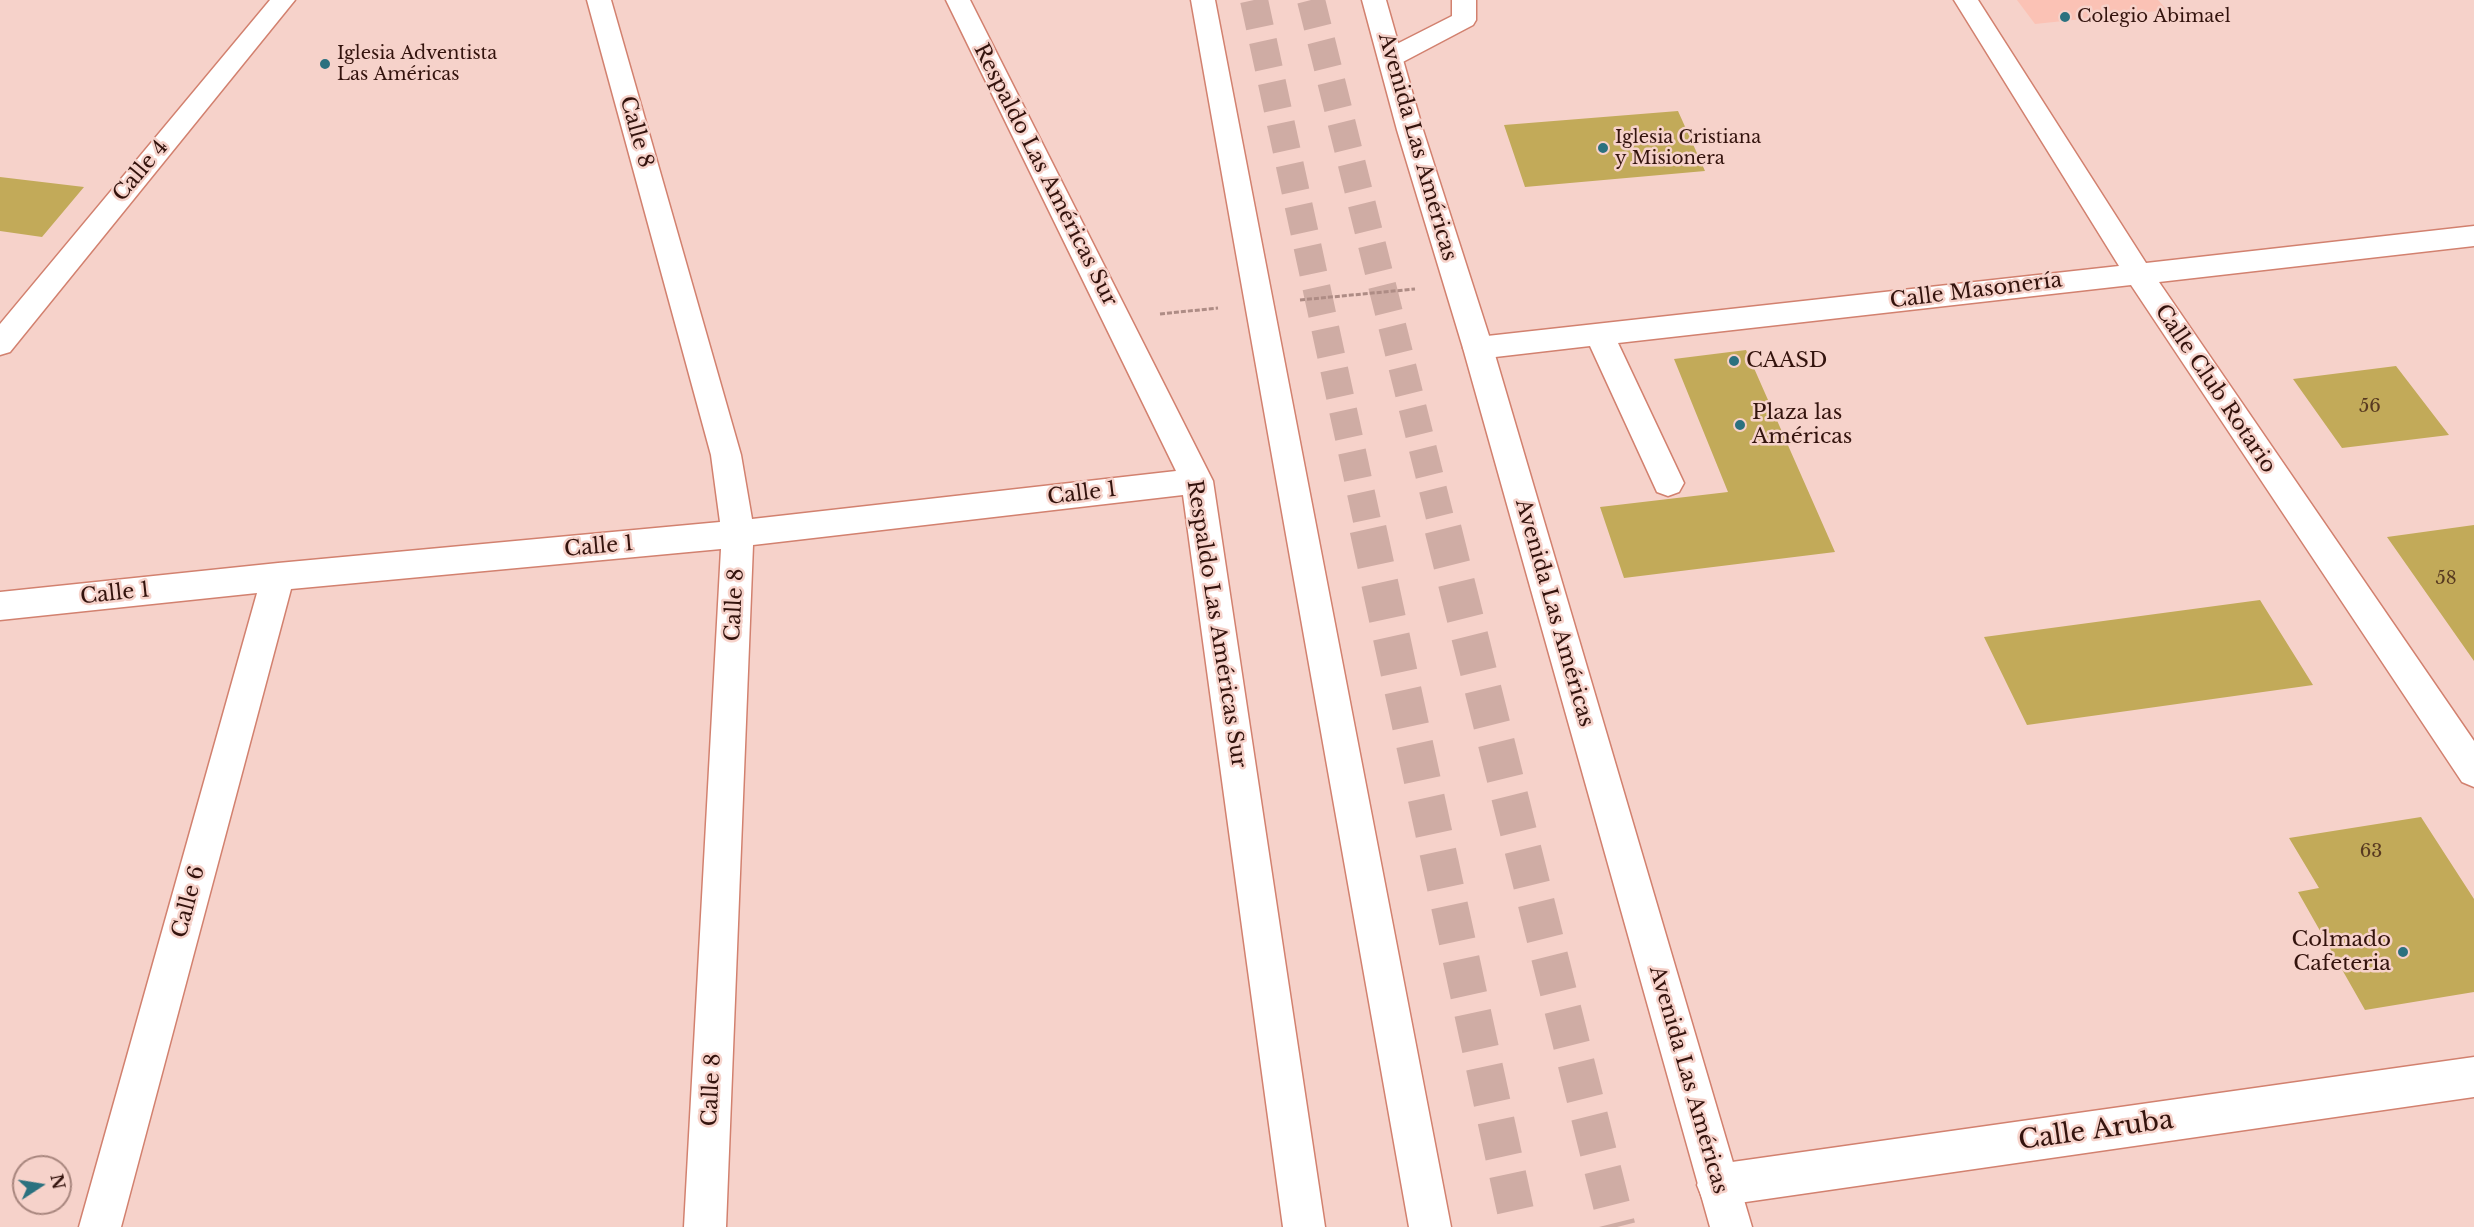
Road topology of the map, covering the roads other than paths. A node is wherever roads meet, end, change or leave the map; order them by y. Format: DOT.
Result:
graph roads {
  1 [pos="283,0"];
  2 [pos="599,0"];
  3 [pos="958,0"];
  4 [pos="1203,0"];
  5 [pos="1374,0"];
  6 [pos="1464,0"];
  7 [pos="1966,0"];
  8 [pos="1390,58"];
  9 [pos="2474,236"];
  10 [pos="2137,273"];
  11 [pos="1600,336"];
  12 [pos="0,344"];
  13 [pos="1478,348"];
  14 [pos="1197,481"];
  15 [pos="1668,483"];
  16 [pos="738,534"];
  17 [pos="278,577"];
  18 [pos="0,606"];
  19 [pos="2474,771"];
  20 [pos="2474,1077"];
  21 [pos="1718,1185"];
  22 [pos="100,1227"];
  23 [pos="705,1227"];
  24 [pos="1304,1227"];
  25 [pos="1430,1227"];
  26 [pos="1731,1227"];
  1 -- 12 [label="street, Calle 4"];
  2 -- 16 [label="street, Calle 8"];
  3 -- 14 [label="street, Respaldo Las Américas Sur"];
  4 -- 25 [label="street"];
  5 -- 8 [label="street, Avenida Las Américas"];
  6 -- 8 [label="street"];
  7 -- 10 [label="street, Calle Club Rotario"];
  8 -- 13 [label="street, Avenida Las Américas"];
  9 -- 10 [label="street, Calle Masonería"];
  10 -- 11 [label="street, Calle Masonería"];
  10 -- 19 [label="street, Calle Club Rotario"];
  11 -- 13 [label="street, Calle Masonería"];
  11 -- 15 [label="street"];
  13 -- 21 [label="street, Avenida Las Américas"];
  14 -- 16 [label="street, Calle 1"];
  14 -- 24 [label="street, Respaldo Las Américas Sur"];
  16 -- 17 [label="street, Calle 1"];
  16 -- 23 [label="street, Calle 8"];
  17 -- 18 [label="street, Calle 1"];
  17 -- 22 [label="street, Calle 6"];
  20 -- 21 [label="street, Calle Aruba"];
  21 -- 26 [label="street, Avenida Las Américas"];
}
